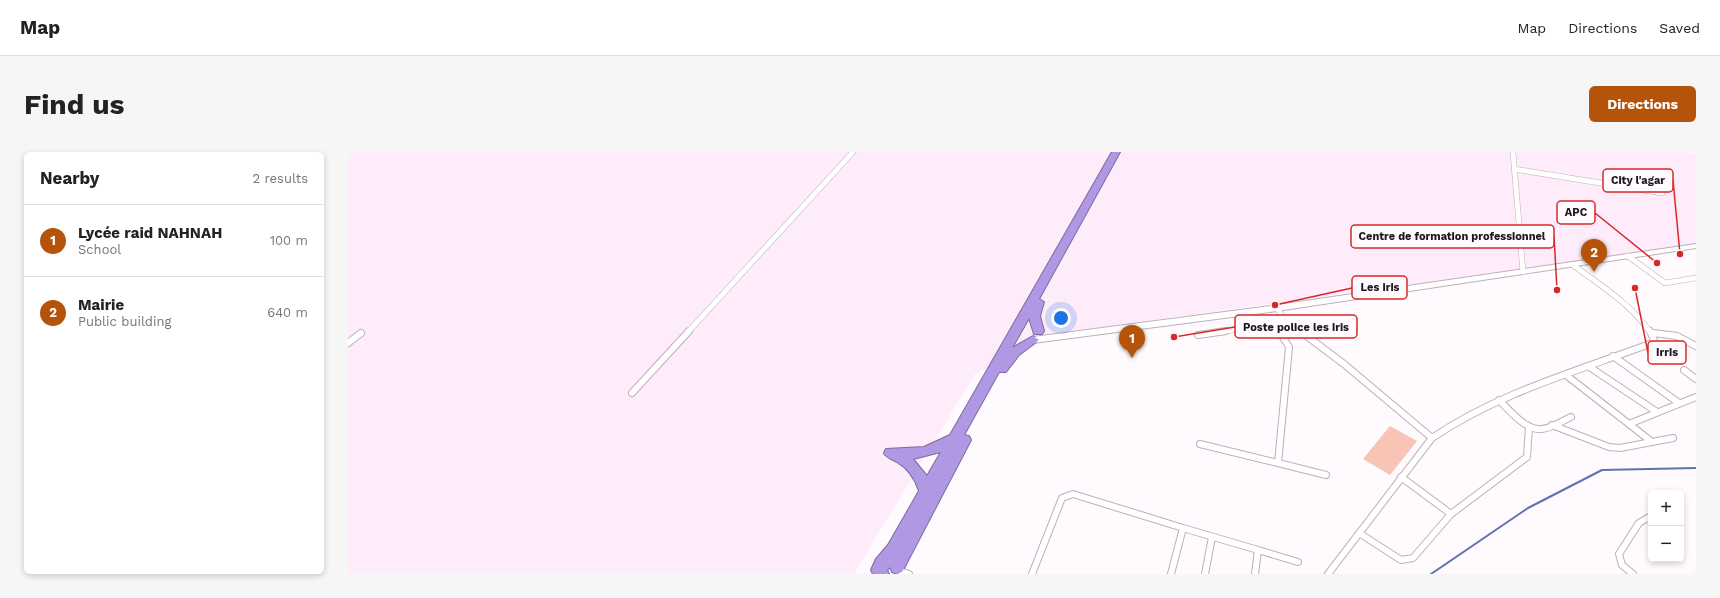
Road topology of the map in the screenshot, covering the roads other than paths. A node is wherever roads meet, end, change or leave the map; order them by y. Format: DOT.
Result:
graph roads {
  1 [pos="853,152"];
  2 [pos="1116,152"];
  3 [pos="1122,152"];
  4 [pos="1512,152"];
  5 [pos="1514,169"];
  6 [pos="1662,186"];
  7 [pos="1696,246"];
  8 [pos="1628,256"];
  9 [pos="1573,264"];
  10 [pos="1523,272"];
  11 [pos="1696,278"];
  12 [pos="1277,308"];
  13 [pos="1287,322"];
  14 [pos="1274,324"];
  15 [pos="1016,331"];
  16 [pos="361,333"];
  17 [pos="1653,333"];
  18 [pos="1036,335"];
  19 [pos="1198,335"];
  20 [pos="348,343"];
  21 [pos="1696,346"];
  22 [pos="1613,356"];
  23 [pos="1588,366"];
  24 [pos="1684,370"];
  25 [pos="1566,375"];
  26 [pos="1696,379"];
  27 [pos="632,393"];
  28 [pos="1696,397"];
  29 [pos="1499,400"];
  30 [pos="1679,404"];
  31 [pos="1657,412"];
  32 [pos="1571,417"];
  33 [pos="1629,424"];
  34 [pos="1552,425"];
  35 [pos="1529,427"];
  36 [pos="956,438"];
  37 [pos="1432,438"];
  38 [pos="1673,438"];
  39 [pos="1652,442"];
  40 [pos="1200,444"];
  41 [pos="1278,463"];
  42 [pos="1326,475"];
  43 [pos="1402,477"];
  44 [pos="926,492"];
  45 [pos="1451,514"];
  46 [pos="1648,518"];
  47 [pos="1183,528"];
  48 [pos="1359,533"];
  49 [pos="1212,537"];
  50 [pos="1258,550"];
  51 [pos="1298,562"];
  52 [pos="890,571"];
  53 [pos="1032,574"];
  54 [pos="1171,574"];
  55 [pos="1205,574"];
  56 [pos="1255,574"];
  57 [pos="1328,574"];
  58 [pos="1633,574"];
  1 -- 27 [label="street"];
  2 -- 15 [label="highway"];
  3 -- 18 [label="highway"];
  4 -- 5 [label="street"];
  5 -- 6 [label="street"];
  5 -- 10 [label="street"];
  7 -- 8 [label="street"];
  8 -- 9 [label="street"];
  8 -- 11 [label="street"];
  9 -- 10 [label="street"];
  9 -- 17 [label="street"];
  10 -- 12 [label="street"];
  12 -- 13 [label="street"];
  12 -- 18 [label="street"];
  13 -- 14 [label="street"];
  13 -- 37 [label="street"];
  14 -- 19 [label="street"];
  14 -- 41 [label="street"];
  15 -- 18 [label="highway"];
  15 -- 36 [label="highway"];
  16 -- 20 [label="street"];
  17 -- 21 [label="street"];
  17 -- 22 [label="street"];
  18 -- 52 [label="highway"];
  22 -- 23 [label="street"];
  22 -- 30 [label="street"];
  23 -- 25 [label="street"];
  23 -- 31 [label="street"];
  24 -- 26 [label="street"];
  25 -- 29 [label="street"];
  25 -- 33 [label="street"];
  28 -- 30 [label="street"];
  29 -- 35 [label="street"];
  29 -- 37 [label="street"];
  30 -- 31 [label="street"];
  31 -- 33 [label="street"];
  32 -- 34 [label="street"];
  33 -- 39 [label="street"];
  34 -- 35 [label="street"];
  34 -- 39 [label="street"];
  35 -- 45 [label="street"];
  36 -- 44 [label="highway"];
  36 -- 44 [label="highway"];
  37 -- 43 [label="street"];
  38 -- 39 [label="street"];
  40 -- 41 [label="street"];
  41 -- 42 [label="street"];
  43 -- 45 [label="street"];
  43 -- 48 [label="street"];
  44 -- 52 [label="highway"];
  45 -- 48 [label="street"];
  46 -- 58 [label="street"];
  47 -- 49 [label="street"];
  47 -- 53 [label="street"];
  47 -- 54 [label="street"];
  48 -- 57 [label="street"];
  49 -- 50 [label="street"];
  49 -- 55 [label="street"];
  50 -- 51 [label="street"];
  50 -- 56 [label="street"];
}
